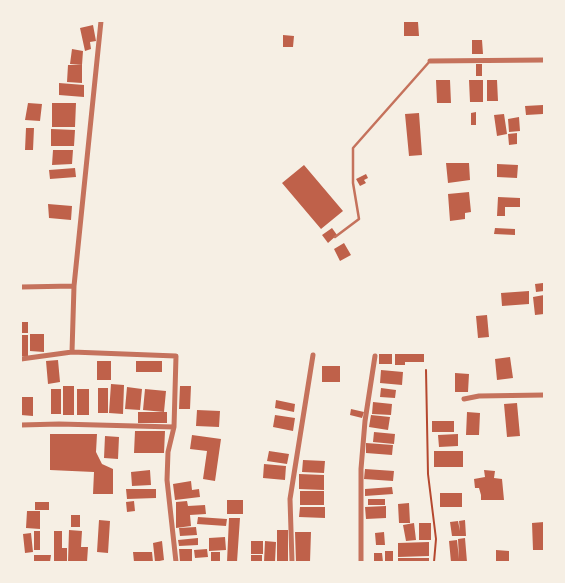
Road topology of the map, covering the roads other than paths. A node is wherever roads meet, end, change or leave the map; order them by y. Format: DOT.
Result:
graph roads {
  1 [pos="101,21"];
  2 [pos="544,60"];
  3 [pos="430,62"];
  4 [pos="335,237"];
  5 [pos="21,286"];
  6 [pos="74,286"];
  7 [pos="72,352"];
  8 [pos="313,355"];
  9 [pos="375,356"];
  10 [pos="21,359"];
  11 [pos="544,395"];
  12 [pos="464,399"];
  13 [pos="21,425"];
  14 [pos="174,427"];
  15 [pos="176,562"];
  16 [pos="292,562"];
  17 [pos="361,562"];
  1 -- 6 [label="street"];
  2 -- 3 [label="street"];
  3 -- 4 [label="lane"];
  5 -- 6 [label="street"];
  6 -- 7 [label="street"];
  7 -- 10 [label="street"];
  7 -- 14 [label="street"];
  8 -- 16 [label="street"];
  9 -- 17 [label="street"];
  11 -- 12 [label="street"];
  13 -- 14 [label="street"];
  14 -- 15 [label="street"];
}
